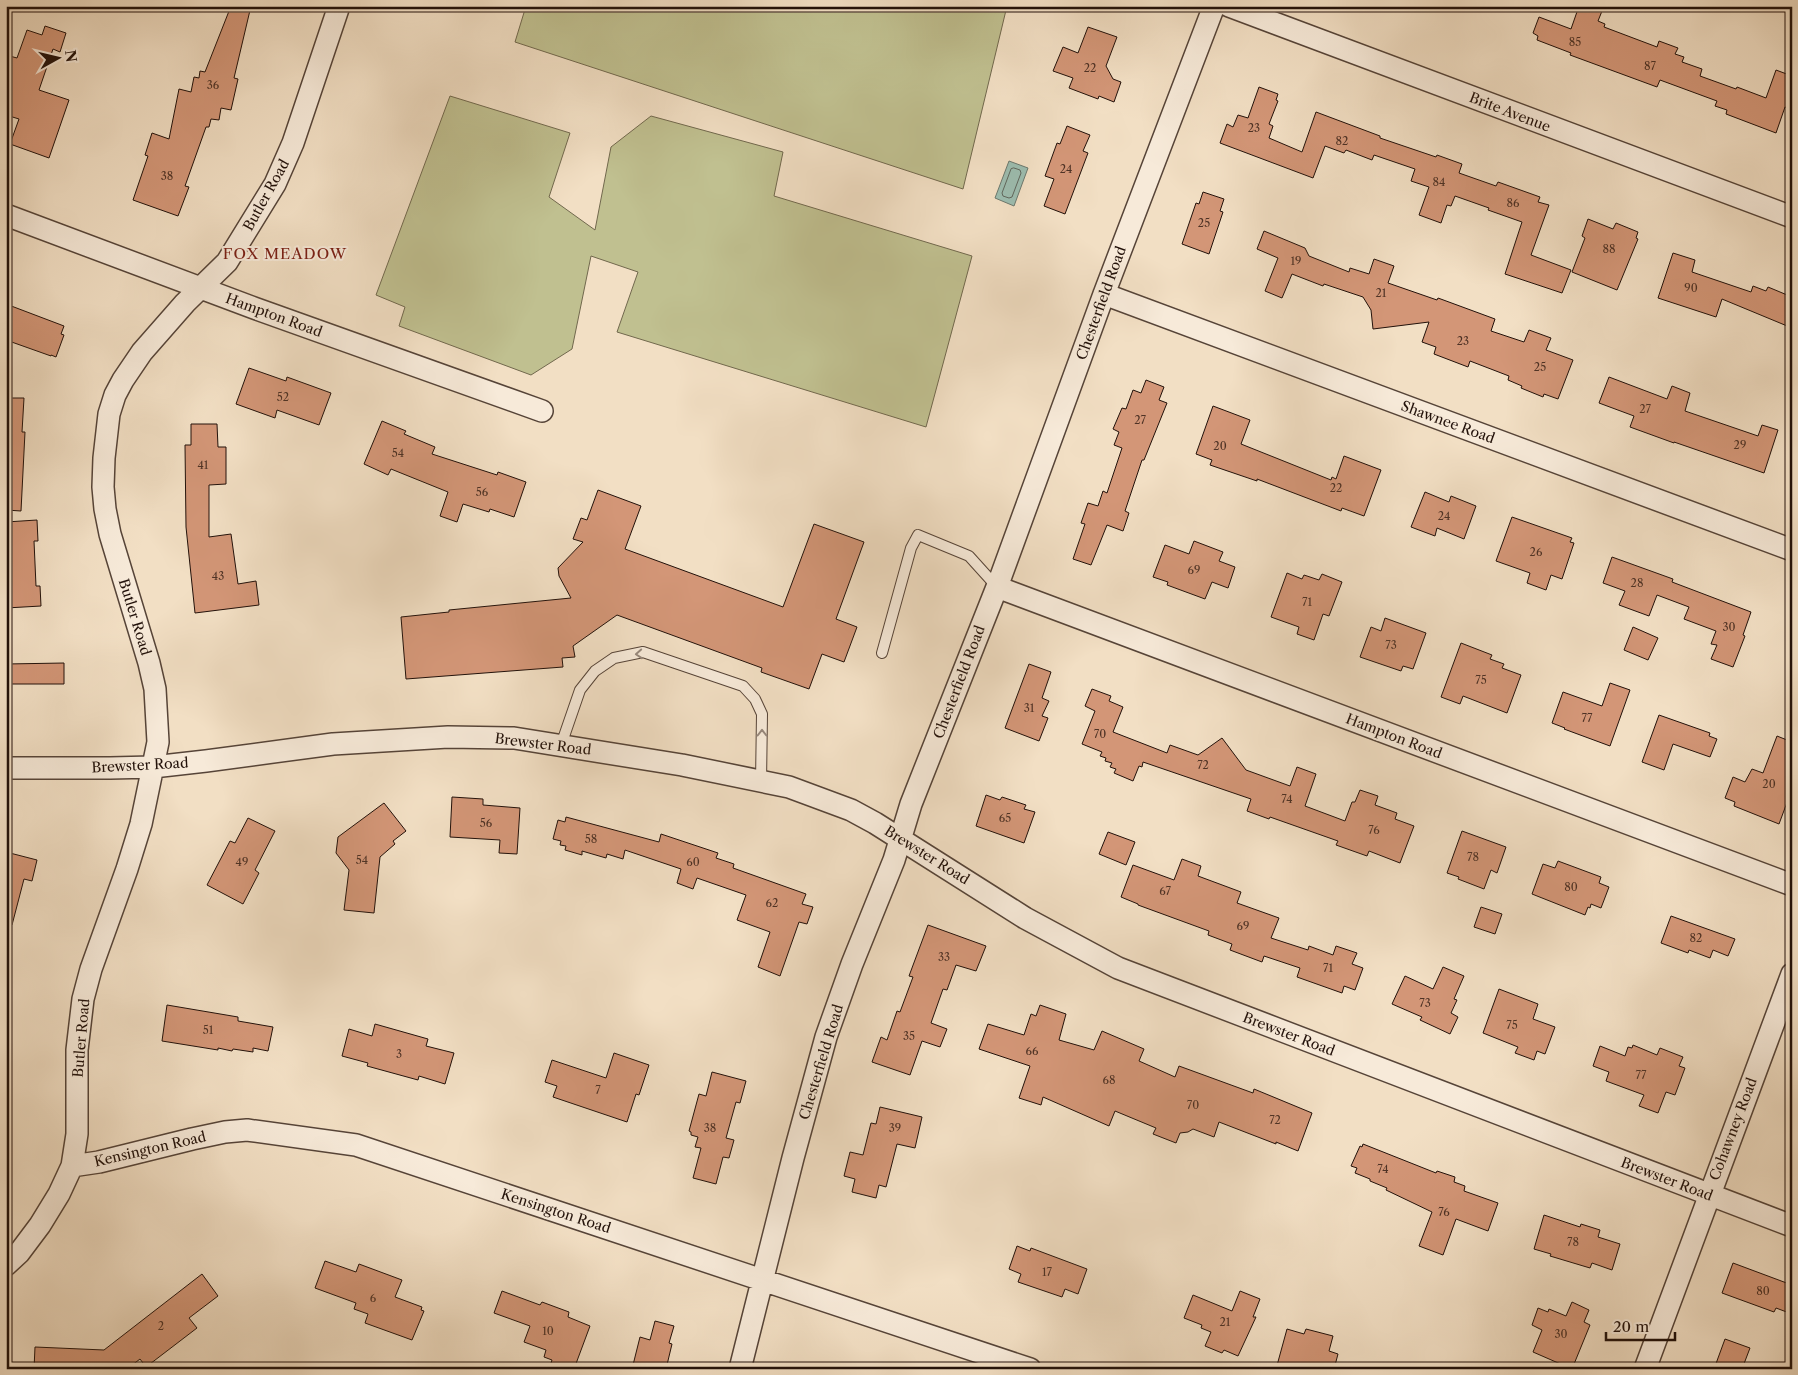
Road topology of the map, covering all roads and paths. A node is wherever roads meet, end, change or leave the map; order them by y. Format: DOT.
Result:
graph roads {
  1 [pos="339,6"];
  2 [pos="1214,6"];
  3 [pos="1229,6"];
  4 [pos="6,215"];
  5 [pos="1792,217"];
  6 [pos="201,288"];
  7 [pos="1104,294"];
  8 [pos="542,411"];
  9 [pos="1792,550"];
  10 [pos="997,587"];
  11 [pos="882,653"];
  12 [pos="561,745"];
  13 [pos="153,767"];
  14 [pos="6,768"];
  15 [pos="762,782"];
  16 [pos="900,838"];
  17 [pos="1792,885"];
  18 [pos="1792,974"];
  19 [pos="72,1166"];
  20 [pos="1708,1195"];
  21 [pos="1792,1226"];
  22 [pos="6,1265"];
  23 [pos="763,1280"];
  24 [pos="740,1369"];
  25 [pos="1030,1369"];
  26 [pos="1645,1369"];
  1 -- 6 [label="street, Butler Road"];
  2 -- 7 [label="street, Chesterfield Road"];
  3 -- 5 [label="street, Brite Avenue"];
  4 -- 6 [label="street, Hampton Road"];
  6 -- 8 [label="street, Hampton Road"];
  6 -- 13 [label="street, Butler Road"];
  7 -- 9 [label="street, Shawnee Road"];
  7 -- 10 [label="street, Chesterfield Road"];
  10 -- 11 [label="lane"];
  10 -- 16 [label="street, Chesterfield Road"];
  10 -- 17 [label="street, Hampton Road"];
  12 -- 13 [label="street, Brewster Road"];
  12 -- 15 [label="street, Brewster Road"];
  15 -- 12 [label="lane, one-way"];
  13 -- 14 [label="street, Brewster Road"];
  13 -- 19 [label="street, Butler Road"];
  15 -- 16 [label="street, Brewster Road"];
  16 -- 20 [label="street, Brewster Road"];
  16 -- 23 [label="street, Chesterfield Road"];
  18 -- 20 [label="street, Cohawney Road"];
  19 -- 22 [label="street, Butler Road"];
  19 -- 23 [label="street, Kensington Road"];
  20 -- 21 [label="street, Brewster Road"];
  20 -- 26 [label="street, Cohawney Road"];
  23 -- 24 [label="street, Chesterfield Road"];
  23 -- 25 [label="street, Kensington Road"];
}
